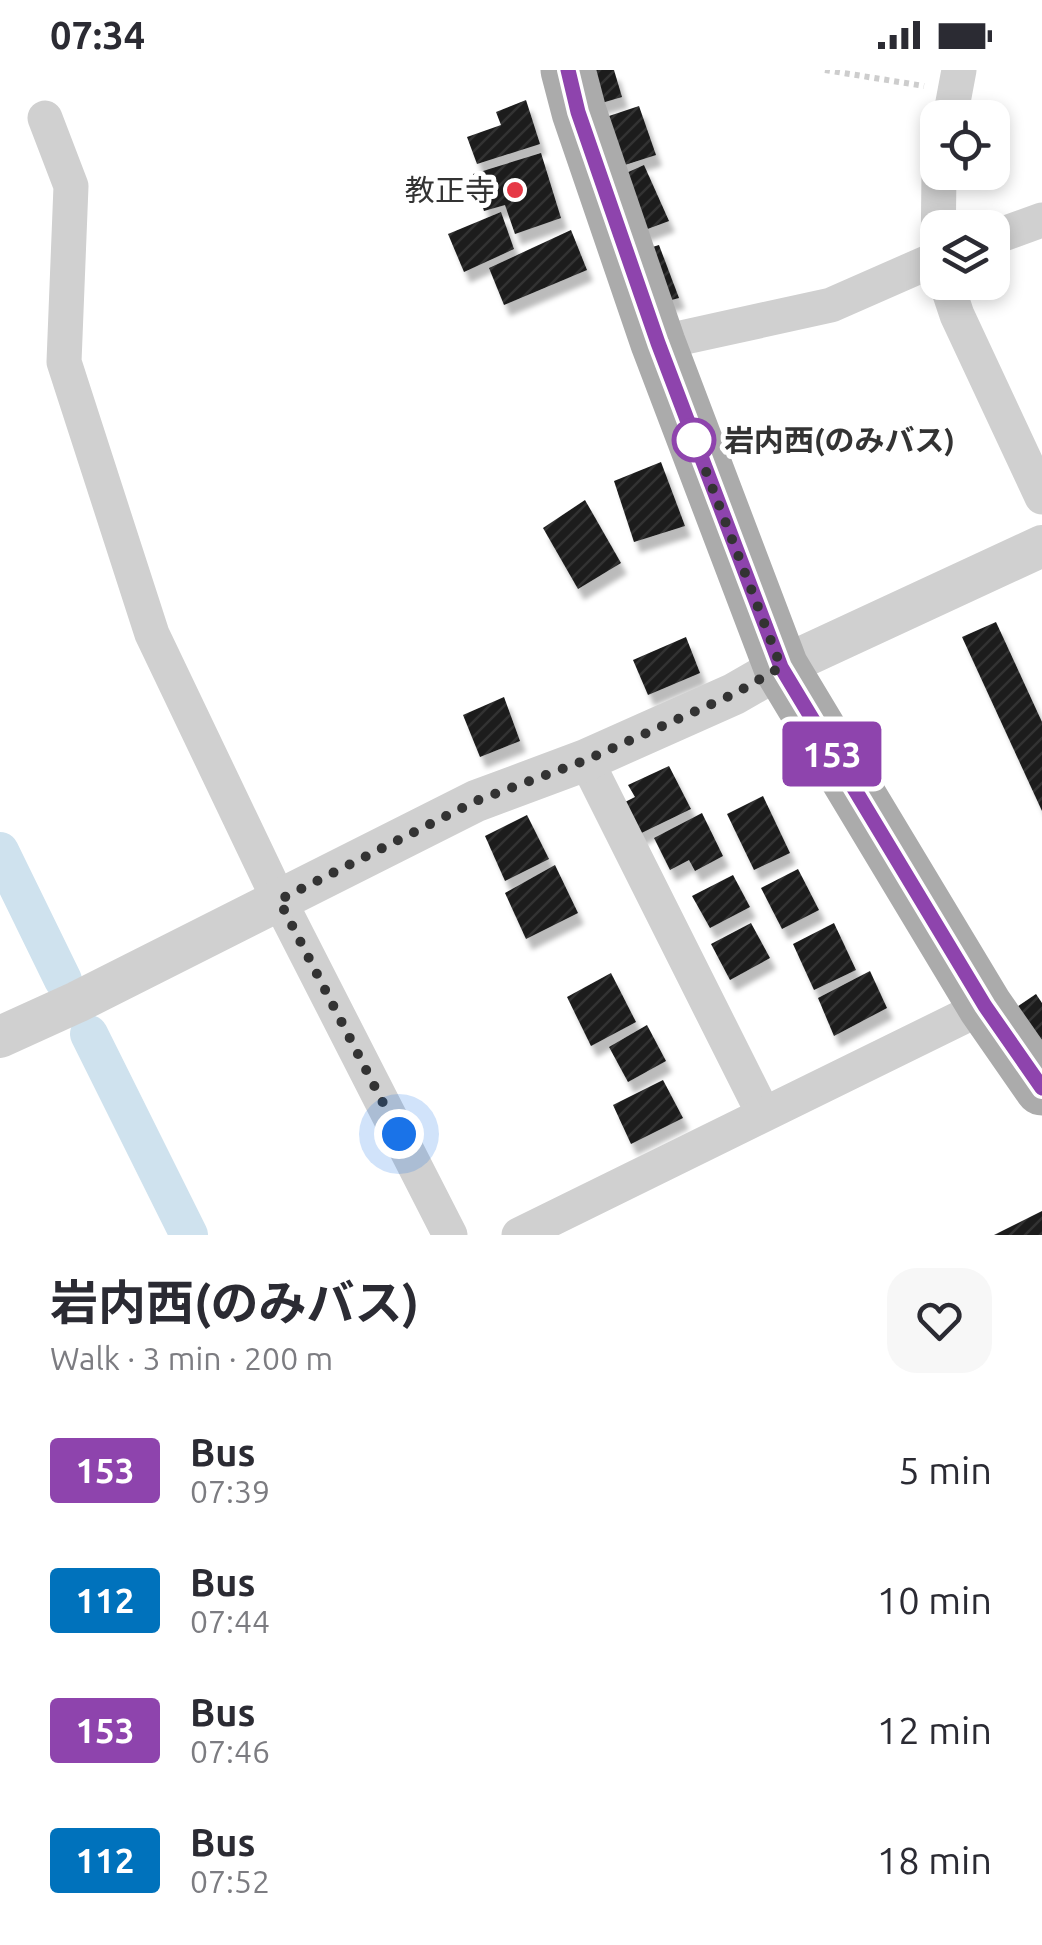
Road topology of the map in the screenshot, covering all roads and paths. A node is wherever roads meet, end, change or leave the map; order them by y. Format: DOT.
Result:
graph roads {
  1 [pos="568,70"];
  2 [pos="825,70"];
  3 [pos="955,93"];
  4 [pos="45,118"];
  5 [pos="1042,220"];
  6 [pos="1010,232"];
  7 [pos="920,266"];
  8 [pos="952,300"];
  9 [pos="658,343"];
  10 [pos="1042,497"];
  11 [pos="1042,546"];
  12 [pos="781,667"];
  13 [pos="586,760"];
  14 [pos="279,900"];
  15 [pos="985,1006"];
  16 [pos="0,1038"];
  17 [pos="1042,1088"];
  18 [pos="763,1114"];
  19 [pos="450,1235"];
  20 [pos="519,1235"];
  1 -- 9 [label="main road"];
  2 -- 3 [label="path"];
  4 -- 14 [label="street"];
  5 -- 6 [label="street"];
  7 -- 9 [label="street"];
  8 -- 10 [label="street"];
  9 -- 12 [label="main road"];
  11 -- 12 [label="street"];
  12 -- 13 [label="street"];
  12 -- 15 [label="main road"];
  13 -- 14 [label="street"];
  13 -- 18 [label="street"];
  14 -- 16 [label="street"];
  14 -- 19 [label="street"];
  15 -- 17 [label="main road"];
  15 -- 18 [label="street"];
  18 -- 20 [label="street"];
}
